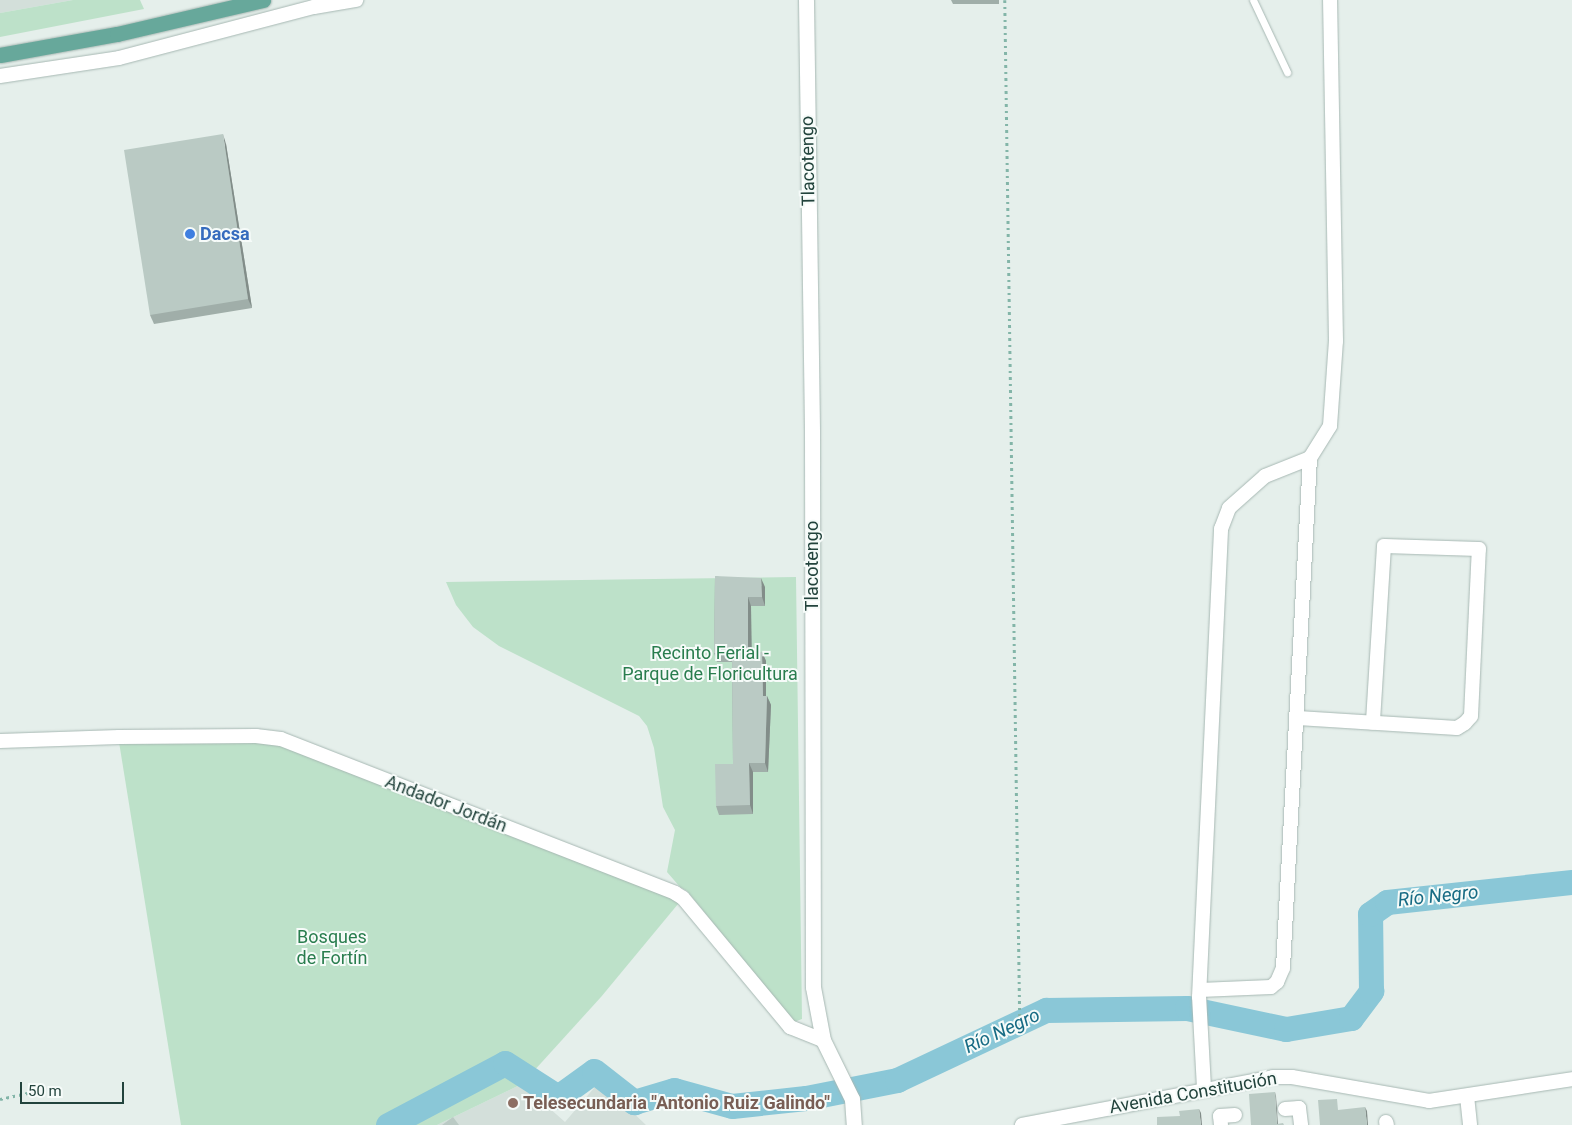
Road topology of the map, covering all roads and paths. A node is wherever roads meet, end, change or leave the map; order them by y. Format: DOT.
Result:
graph roads {
  1 [pos="263,0"];
  2 [pos="356,0"];
  3 [pos="806,0"];
  4 [pos="1005,0"];
  5 [pos="1253,0"];
  6 [pos="1330,0"];
  7 [pos="0,55"];
  8 [pos="1287,72"];
  9 [pos="0,76"];
  10 [pos="1310,458"];
  11 [pos="1298,718"];
  12 [pos="1374,722"];
  13 [pos="0,742"];
  14 [pos="1200,993"];
  15 [pos="1020,1021"];
  16 [pos="823,1040"];
  17 [pos="1572,1079"];
  18 [pos="1204,1088"];
  19 [pos="41,1090"];
  20 [pos="1467,1096"];
  21 [pos="0,1098"];
  22 [pos="1285,1109"];
  23 [pos="1235,1115"];
  24 [pos="854,1125"];
  25 [pos="1022,1125"];
  26 [pos="1221,1125"];
  27 [pos="1301,1125"];
  28 [pos="1470,1125"];
  1 -- 7 [label="main road"];
  2 -- 9 [label="street"];
  3 -- 16 [label="street, Tlacotengo"];
  4 -- 15 [label="path"];
  5 -- 8 [label="lane"];
  6 -- 10 [label="street"];
  10 -- 11 [label="street"];
  10 -- 14 [label="street"];
  11 -- 12 [label="street"];
  11 -- 14 [label="street"];
  12 -- 12 [label="street"];
  13 -- 16 [label="street, Andador Jordán"];
  14 -- 18 [label="street"];
  16 -- 24 [label="street, Tlacotengo"];
  17 -- 20 [label="street, Avenida Constitución"];
  18 -- 20 [label="street, Avenida Constitución"];
  18 -- 25 [label="street, Avenida Constitución"];
  19 -- 21 [label="path"];
  20 -- 28 [label="street"];
  22 -- 27 [label="street"];
  23 -- 26 [label="street"];
}
